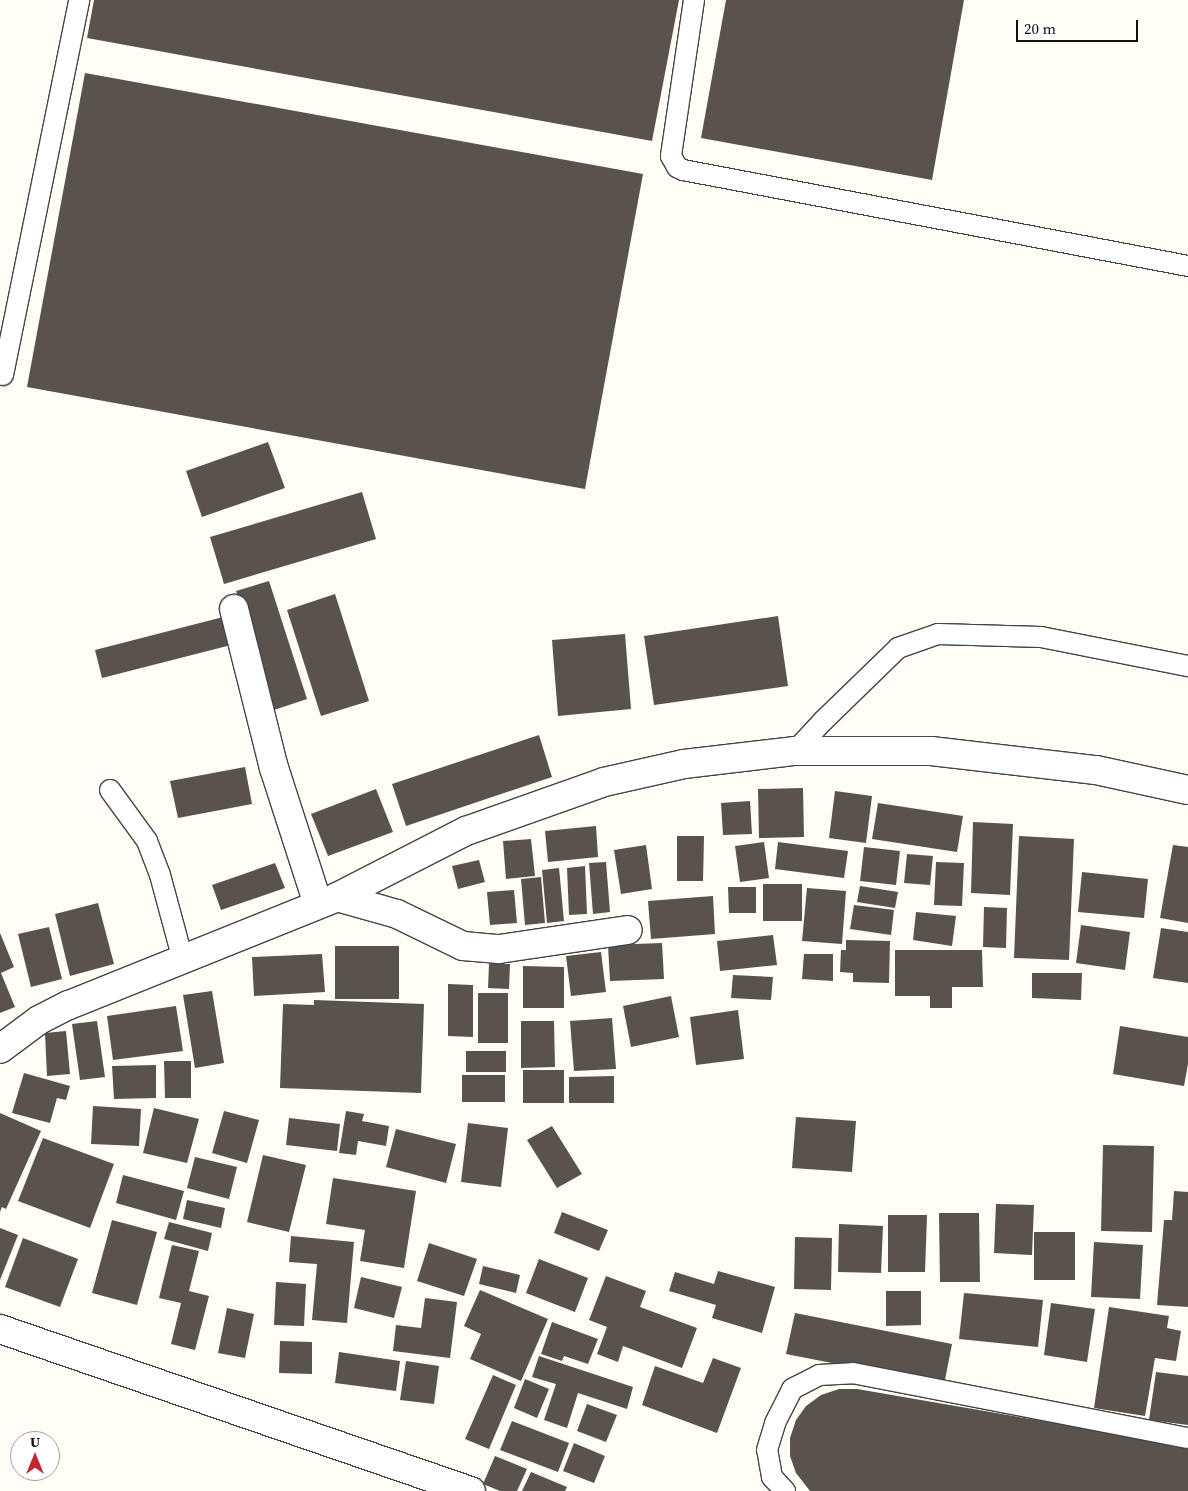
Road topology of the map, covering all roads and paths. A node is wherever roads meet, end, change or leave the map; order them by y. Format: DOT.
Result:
graph roads {
  1 [pos="79,0"];
  2 [pos="694,0"];
  3 [pos="1188,266"];
  4 [pos="4,374"];
  5 [pos="234,609"];
  6 [pos="1188,666"];
  7 [pos="795,751"];
  8 [pos="110,790"];
  9 [pos="1188,790"];
  10 [pos="328,900"];
  11 [pos="628,930"];
  12 [pos="183,960"];
  13 [pos="0,1049"];
  14 [pos="0,1329"];
  15 [pos="1188,1438"];
  16 [pos="471,1491"];
  17 [pos="785,1491"];
  1 -- 4 [label="lane"];
  2 -- 3 [label="lane"];
  5 -- 10 [label="street"];
  6 -- 7 [label="lane"];
  7 -- 9 [label="street"];
  7 -- 10 [label="street"];
  8 -- 12 [label="lane"];
  10 -- 11 [label="street"];
  10 -- 12 [label="street"];
  12 -- 13 [label="street"];
  14 -- 16 [label="street"];
  15 -- 17 [label="lane"];
}
